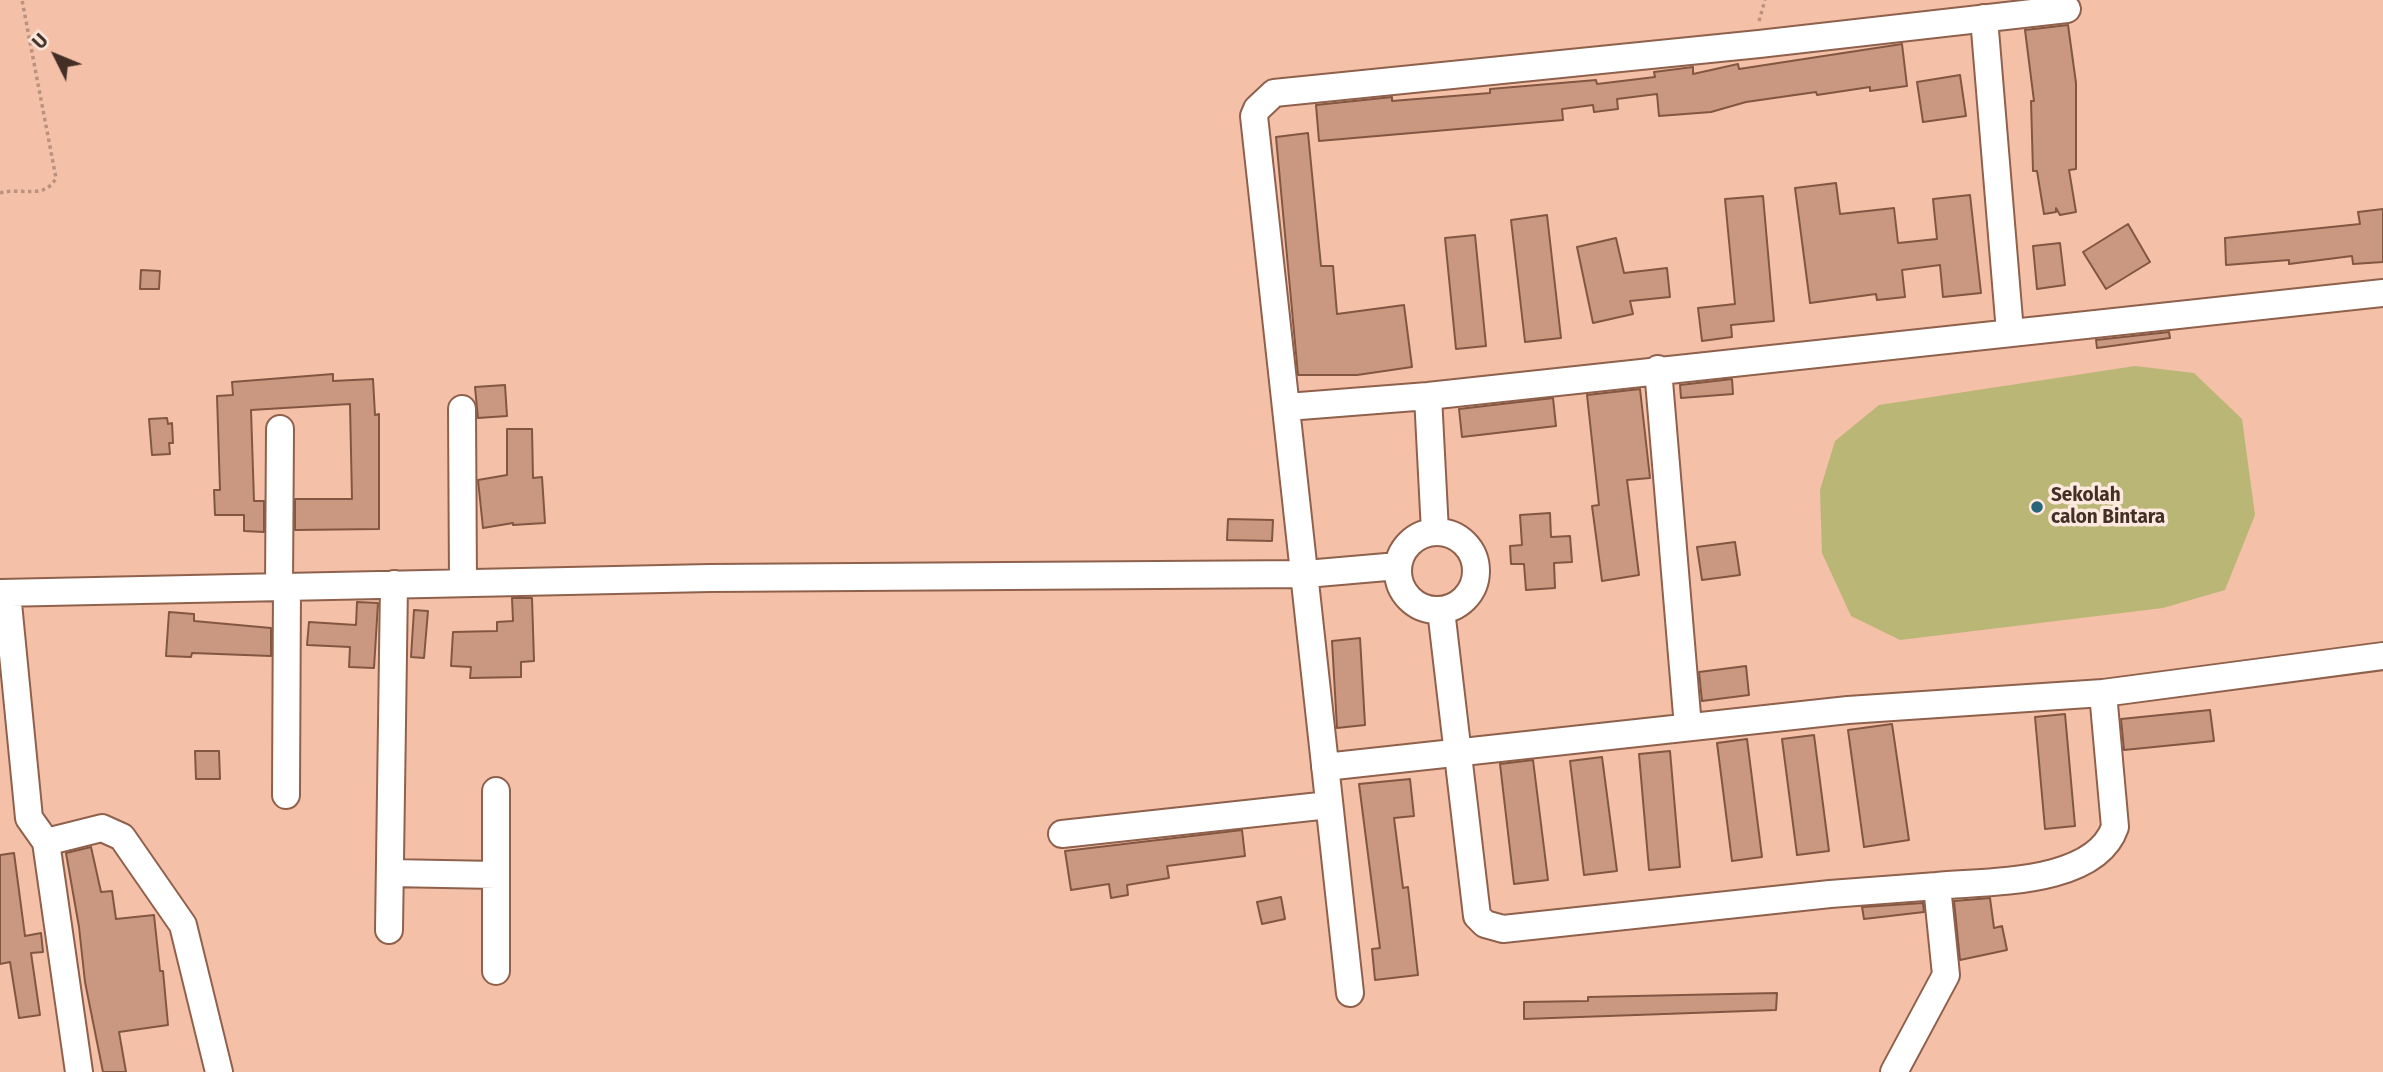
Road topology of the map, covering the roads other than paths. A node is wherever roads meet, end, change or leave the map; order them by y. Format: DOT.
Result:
graph roads {
  1 [pos="2067,9"];
  2 [pos="1984,18"];
  3 [pos="2383,293"];
  4 [pos="2010,332"];
  5 [pos="1658,369"];
  6 [pos="1428,396"];
  7 [pos="1287,407"];
  8 [pos="462,409"];
  9 [pos="280,429"];
  10 [pos="1435,532"];
  11 [pos="1398,566"];
  12 [pos="1306,574"];
  13 [pos="463,583"];
  14 [pos="394,584"];
  15 [pos="283,586"];
  16 [pos="3,593"];
  17 [pos="1441,610"];
  18 [pos="2383,656"];
  19 [pos="2103,693"];
  20 [pos="1688,727"];
  21 [pos="1458,752"];
  22 [pos="1325,767"];
  23 [pos="496,791"];
  24 [pos="286,795"];
  25 [pos="1329,805"];
  26 [pos="1062,834"];
  27 [pos="46,842"];
  28 [pos="390,873"];
  29 [pos="496,875"];
  30 [pos="1937,886"];
  31 [pos="389,930"];
  32 [pos="496,971"];
  33 [pos="1350,993"];
  34 [pos="79,1072"];
  35 [pos="219,1072"];
  36 [pos="1894,1072"];
  1 -- 2 [label="street"];
  2 -- 4 [label="street"];
  2 -- 7 [label="street"];
  3 -- 4 [label="street"];
  4 -- 5 [label="street"];
  5 -- 6 [label="street"];
  5 -- 20 [label="street"];
  6 -- 7 [label="street"];
  6 -- 10 [label="street"];
  7 -- 12 [label="street"];
  8 -- 13 [label="street"];
  9 -- 15 [label="street"];
  10 -- 11 [label="street"];
  10 -- 17 [label="street"];
  11 -- 12 [label="street"];
  11 -- 17 [label="street"];
  12 -- 13 [label="street"];
  12 -- 22 [label="street"];
  13 -- 14 [label="street"];
  14 -- 15 [label="street"];
  14 -- 28 [label="street"];
  15 -- 16 [label="street"];
  15 -- 24 [label="street"];
  16 -- 27 [label="street"];
  17 -- 21 [label="street"];
  18 -- 19 [label="street"];
  19 -- 20 [label="street"];
  19 -- 30 [label="street"];
  20 -- 21 [label="street"];
  21 -- 22 [label="street"];
  21 -- 30 [label="street"];
  22 -- 25 [label="street"];
  23 -- 29 [label="street"];
  25 -- 26 [label="street"];
  25 -- 33 [label="street"];
  27 -- 34 [label="street"];
  27 -- 35 [label="street"];
  28 -- 29 [label="street"];
  28 -- 31 [label="street"];
  29 -- 32 [label="street"];
  30 -- 36 [label="street"];
}
